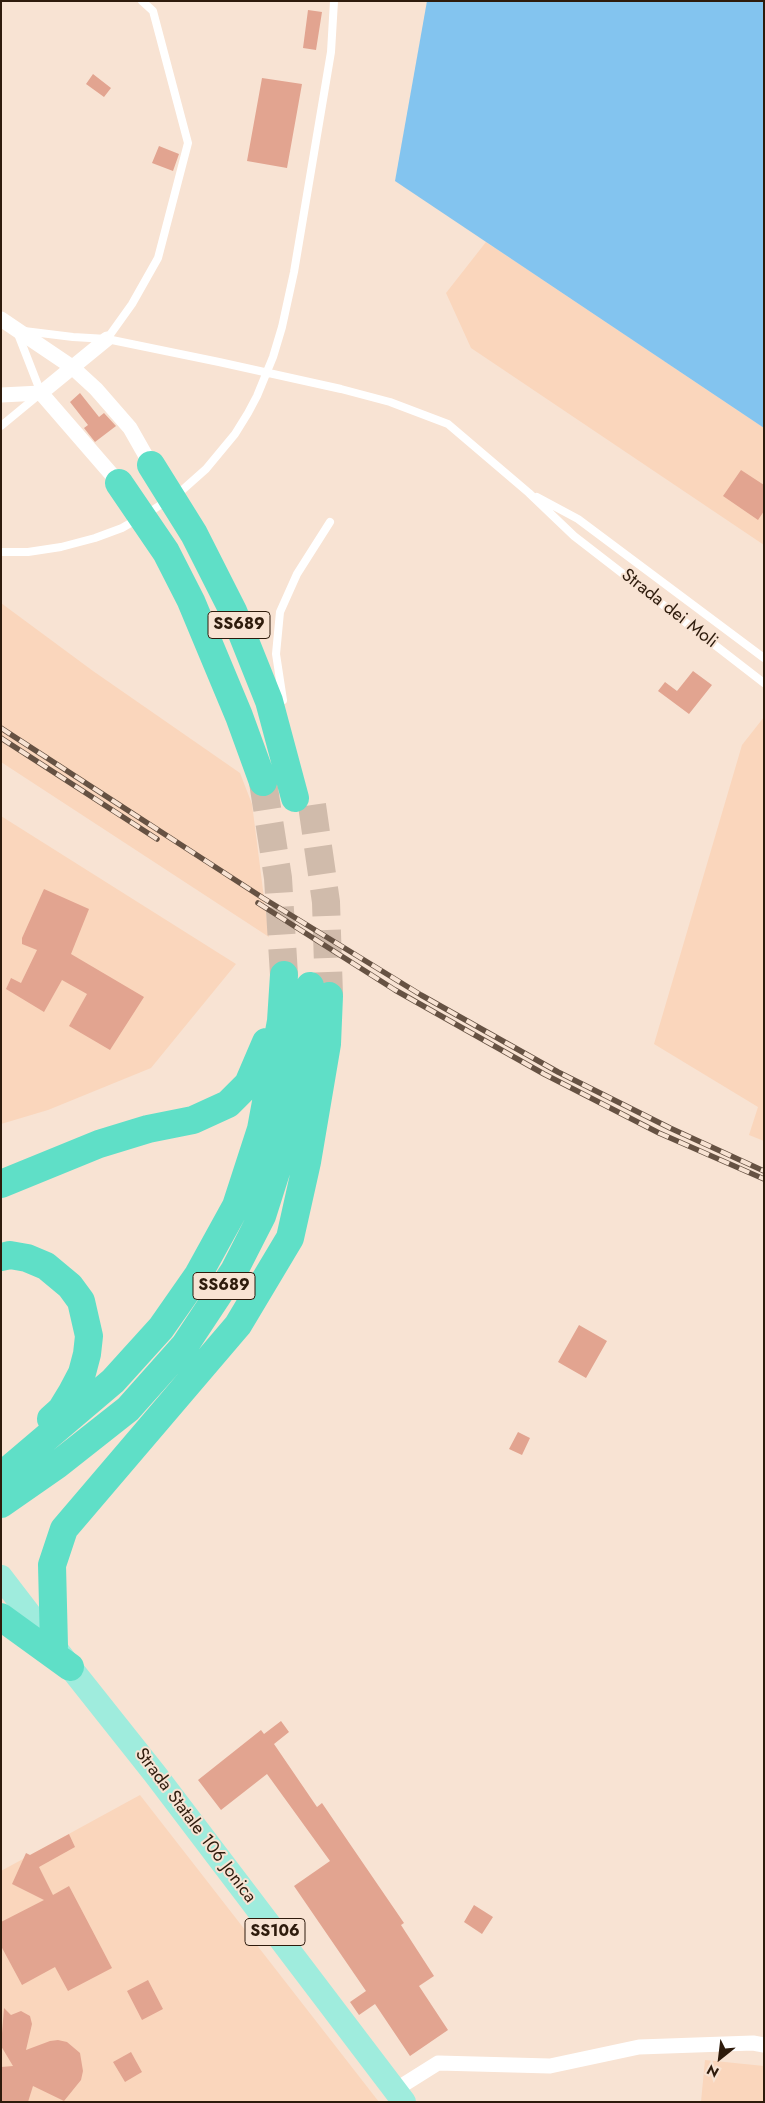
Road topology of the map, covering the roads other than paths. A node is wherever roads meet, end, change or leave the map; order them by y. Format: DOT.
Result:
graph roads {
  1 [pos="142,1"];
  2 [pos="334,1"];
  3 [pos="1,319"];
  4 [pos="17,330"];
  5 [pos="107,338"];
  6 [pos="72,367"];
  7 [pos="41,393"];
  8 [pos="1,395"];
  9 [pos="1,426"];
  10 [pos="150,465"];
  11 [pos="119,483"];
  12 [pos="529,493"];
  13 [pos="330,522"];
  14 [pos="1,552"];
  15 [pos="233,611"];
  16 [pos="764,658"];
  17 [pos="764,683"];
  18 [pos="283,700"];
  19 [pos="263,782"];
  20 [pos="1,1184"];
  21 [pos="1,1256"];
  22 [pos="8,1471"];
  23 [pos="1,1504"];
  24 [pos="1,1577"];
  25 [pos="1,1617"];
  26 [pos="54,1646"];
  27 [pos="70,1667"];
  28 [pos="764,2044"];
  29 [pos="400,2096"];
  1 -- 5 [label="lane"];
  2 -- 14 [label="lane"];
  3 -- 4 [label="street"];
  4 -- 5 [label="lane"];
  4 -- 6 [label="street"];
  4 -- 7 [label="lane"];
  5 -- 6 [label="street"];
  5 -- 12 [label="lane"];
  6 -- 7 [label="street"];
  6 -- 10 [label="street"];
  7 -- 8 [label="street"];
  7 -- 9 [label="lane"];
  7 -- 11 [label="street"];
  10 -- 15 [label="highway, SS689"];
  11 -- 19 [label="highway, SS689"];
  12 -- 16 [label="lane"];
  12 -- 17 [label="lane, Strada dei Moli"];
  13 -- 18 [label="lane"];
  15 -- 18 [label="highway"];
  15 -- 18 [label="highway, SS689"];
  20 -- 22 [label="highway, SS689"];
  21 -- 22 [label="highway"];
  23 -- 26 [label="highway, SS689"];
  24 -- 26 [label="main road, Strada Statale 106 Jonica / SS106"];
  25 -- 27 [label="highway"];
  26 -- 27 [label="main road, Strada Statale 106 Jonica / SS106"];
  27 -- 29 [label="main road, Strada Statale 106 Jonica / SS106"];
  28 -- 29 [label="street"];
}
